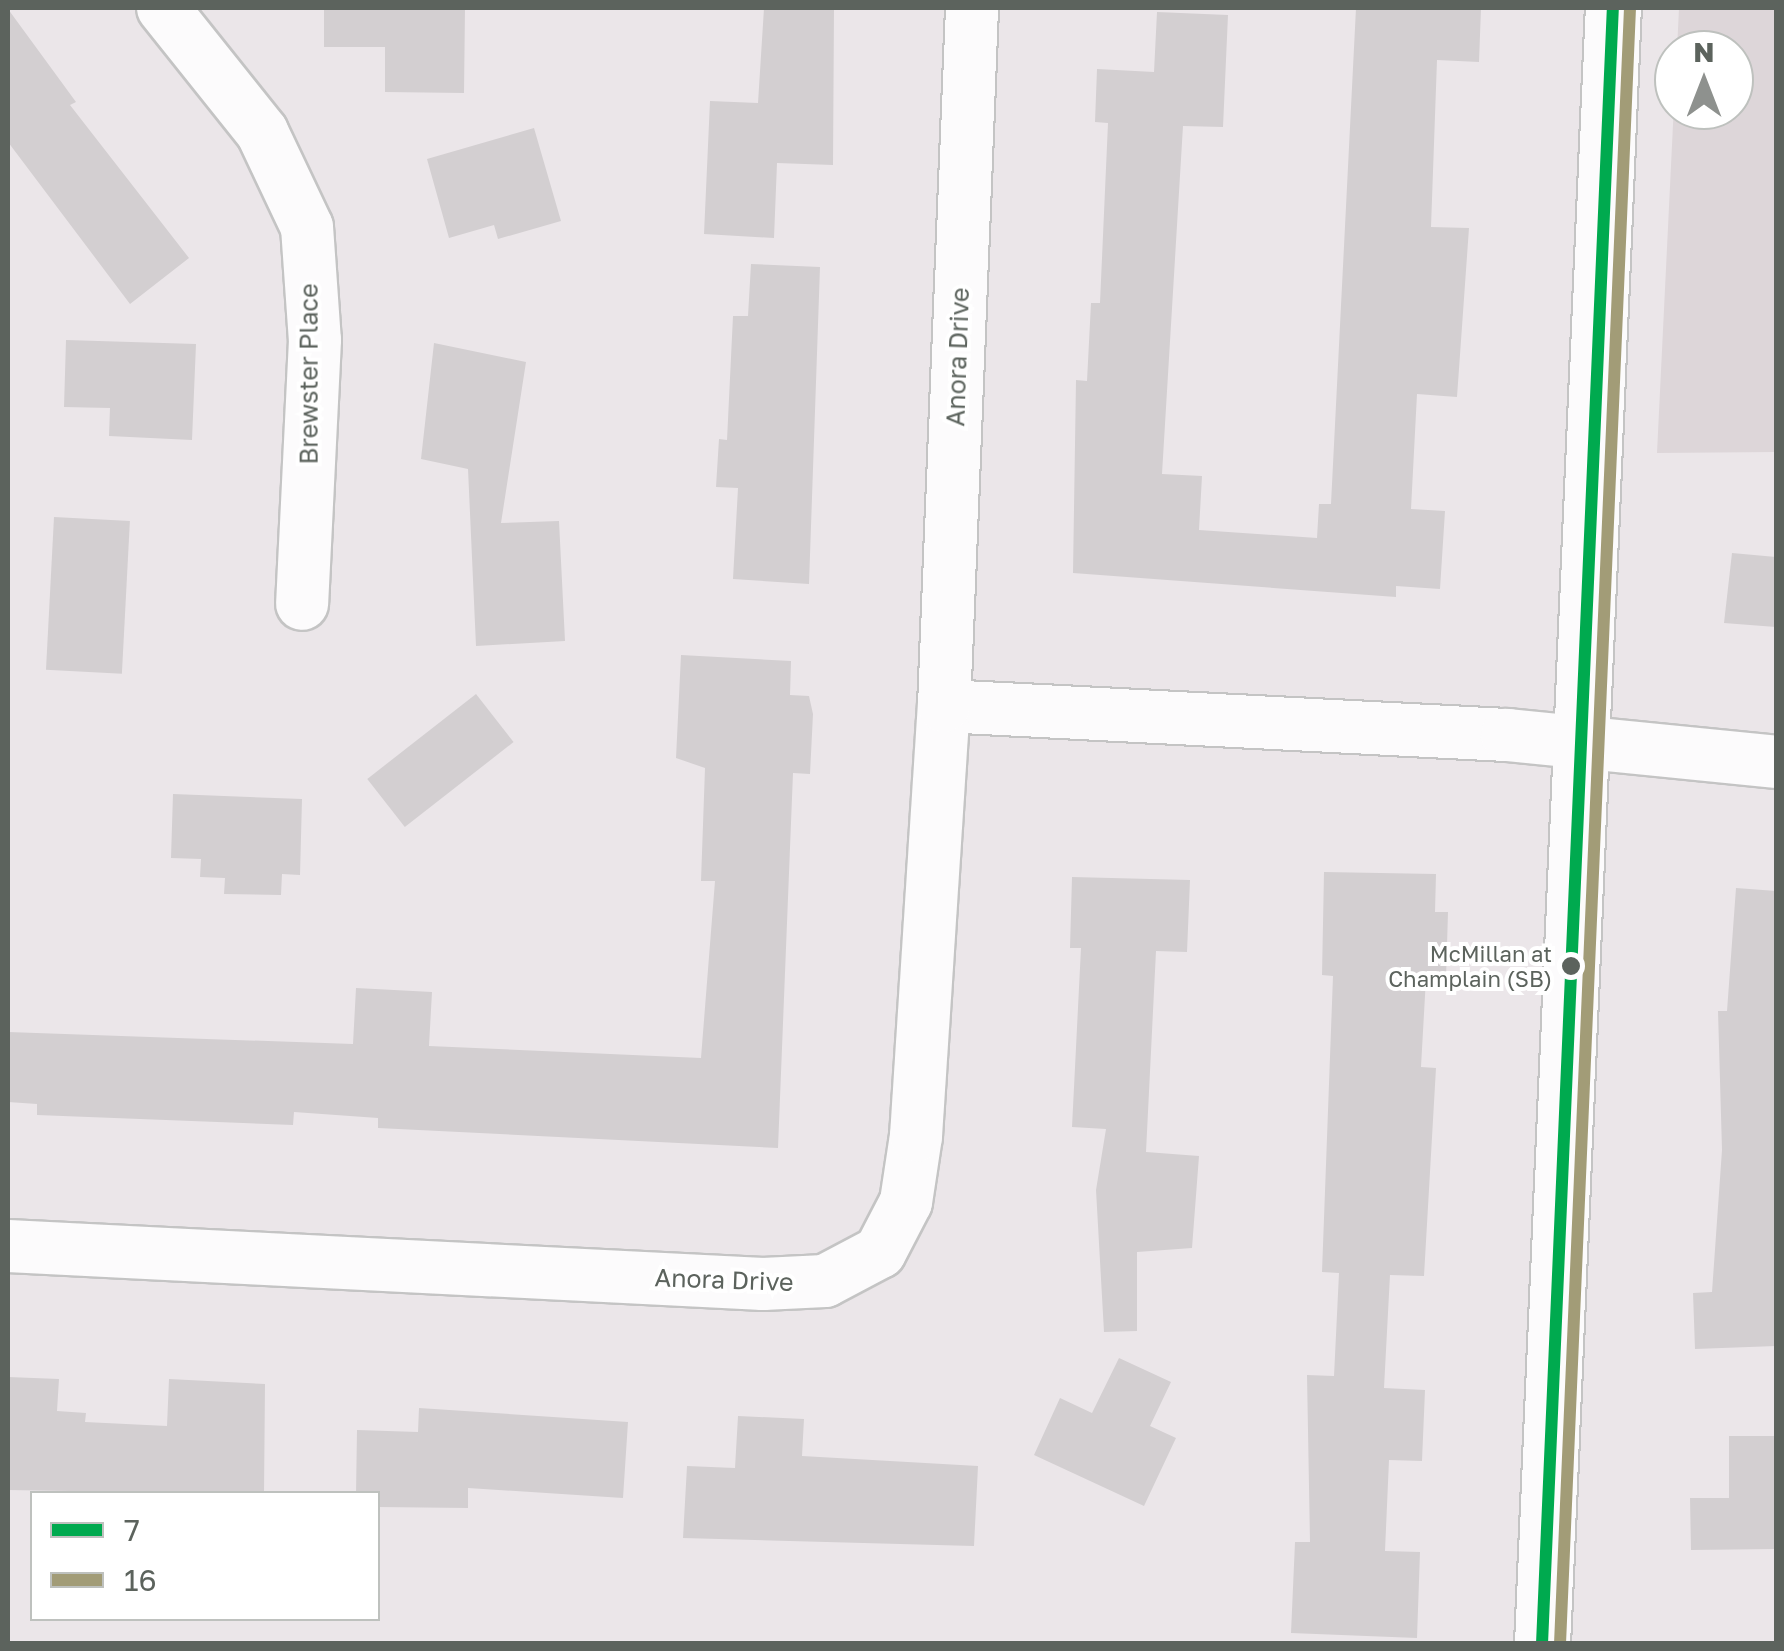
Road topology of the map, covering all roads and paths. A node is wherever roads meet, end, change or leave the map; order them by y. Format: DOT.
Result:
graph roads {
  1 [pos="163,8"];
  2 [pos="972,8"];
  3 [pos="1613,8"];
  4 [pos="302,604"];
  5 [pos="944,706"];
  6 [pos="1576,740"];
  7 [pos="1776,762"];
  8 [pos="8,1246"];
  9 [pos="1542,1644"];
  1 -- 4 [label="street, Brewster Place"];
  2 -- 5 [label="street, Anora Drive"];
  3 -- 6 [label="street"];
  5 -- 6 [label="street"];
  5 -- 8 [label="street, Anora Drive"];
  6 -- 7 [label="street"];
  6 -- 9 [label="street"];
}
